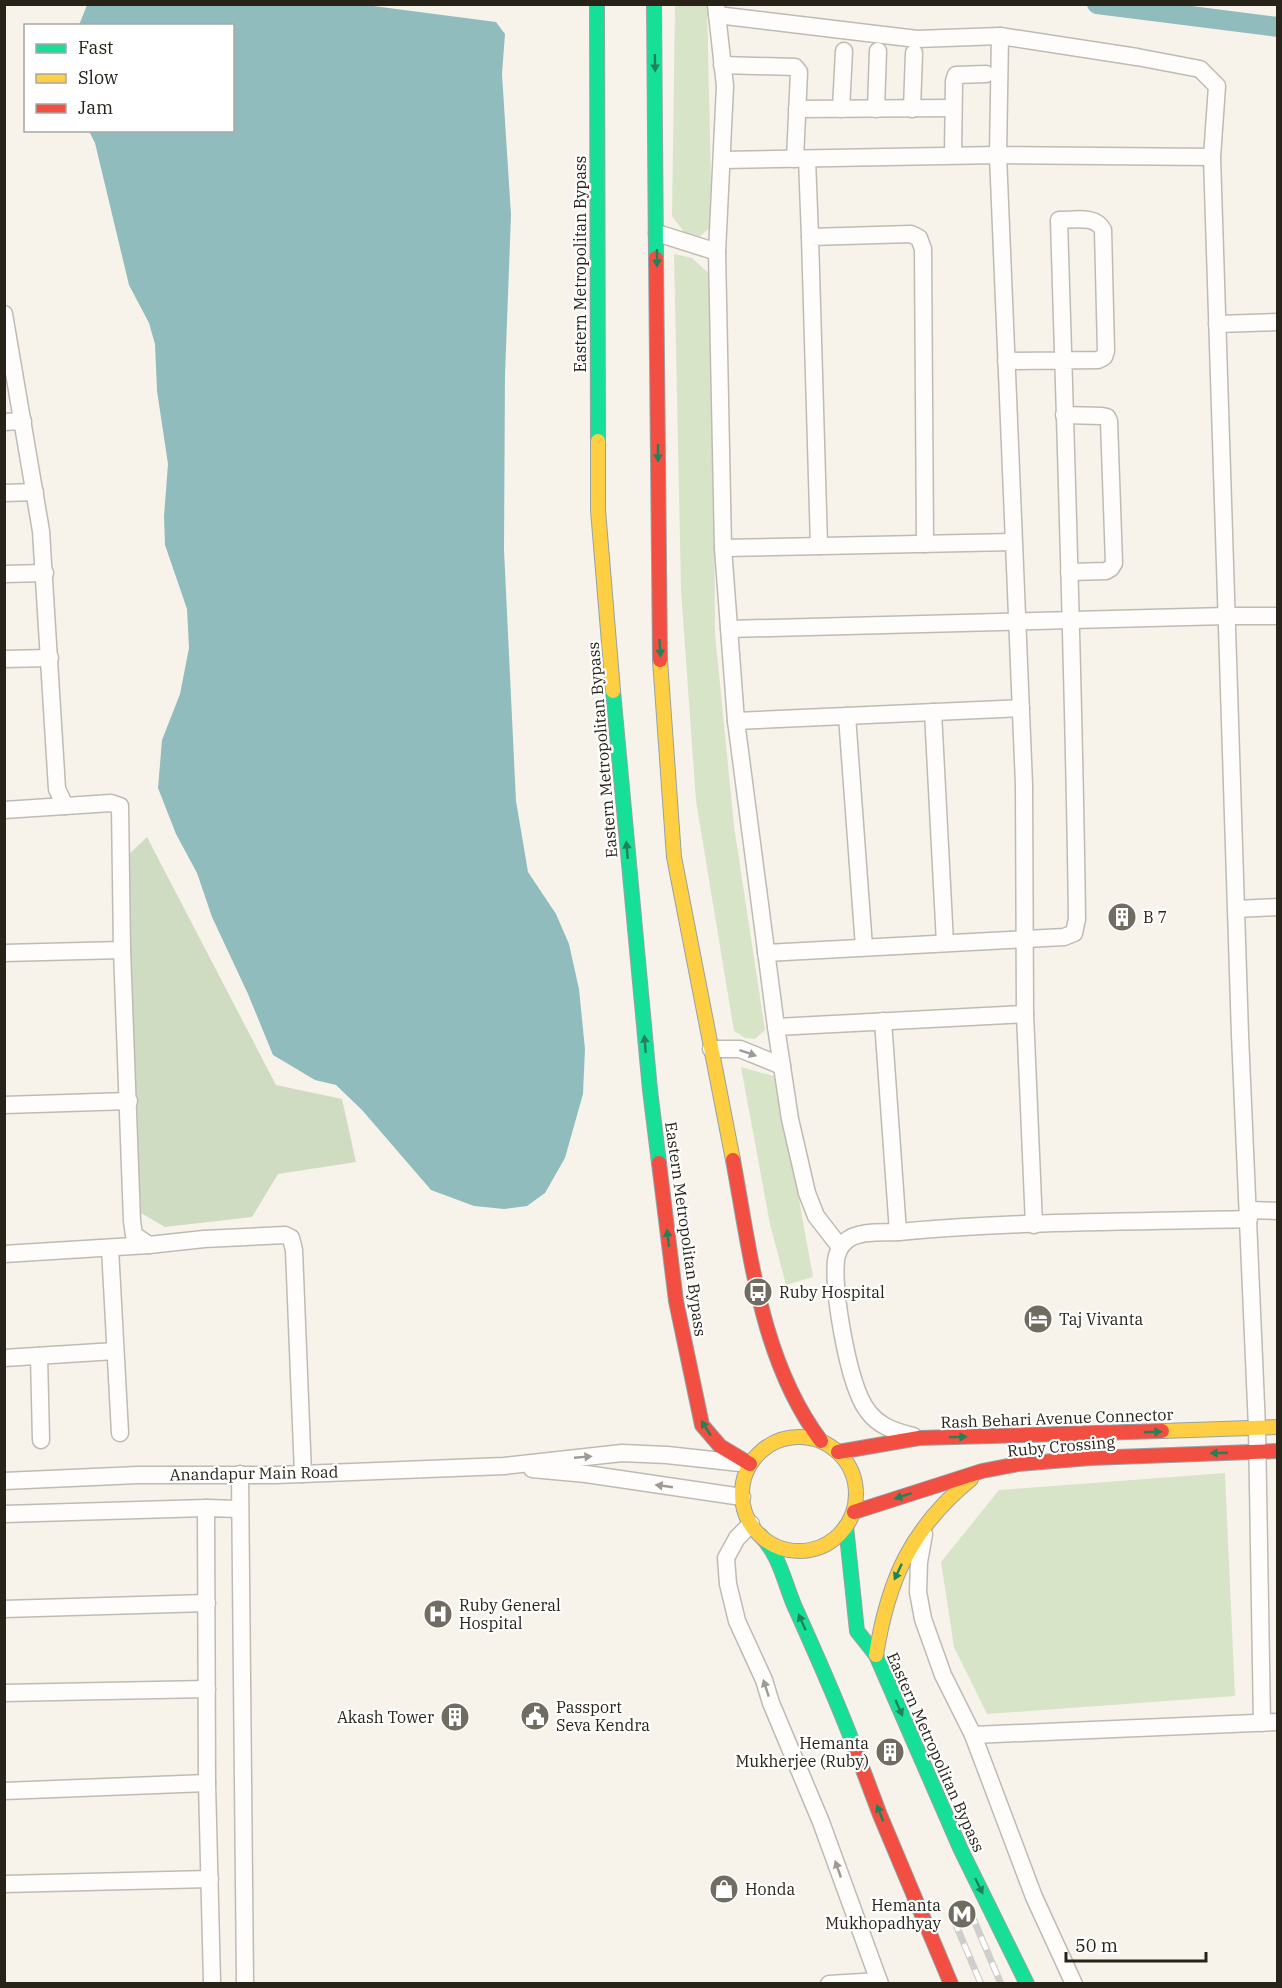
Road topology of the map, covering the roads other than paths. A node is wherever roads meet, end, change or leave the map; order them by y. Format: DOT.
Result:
graph roads {
  1 [pos="597,4"];
  2 [pos="654,4"];
  3 [pos="716,10"];
  4 [pos="1000,36"];
  5 [pos="844,51"];
  6 [pos="878,51"];
  7 [pos="914,53"];
  8 [pos="722,65"];
  9 [pos="986,74"];
  10 [pos="953,108"];
  11 [pos="797,109"];
  12 [pos="841,109"];
  13 [pos="876,109"];
  14 [pos="912,109"];
  15 [pos="953,155"];
  16 [pos="998,155"];
  17 [pos="1212,157"];
  18 [pos="801,159"];
  19 [pos="722,160"];
  20 [pos="657,233"];
  21 [pos="810,237"];
  22 [pos="717,252"];
  23 [pos="4,314"];
  24 [pos="1278,322"];
  25 [pos="1217,324"];
  26 [pos="8,354"];
  27 [pos="1063,360"];
  28 [pos="1006,361"];
  29 [pos="1064,415"];
  30 [pos="4,422"];
  31 [pos="23,422"];
  32 [pos="35,492"];
  33 [pos="4,493"];
  34 [pos="1013,542"];
  35 [pos="925,544"];
  36 [pos="819,546"];
  37 [pos="723,548"];
  38 [pos="1069,572"];
  39 [pos="45,573"];
  40 [pos="4,574"];
  41 [pos="1226,615"];
  42 [pos="1278,616"];
  43 [pos="1070,620"];
  44 [pos="1018,621"];
  45 [pos="729,629"];
  46 [pos="50,658"];
  47 [pos="4,659"];
  48 [pos="1021,708"];
  49 [pos="933,712"];
  50 [pos="847,716"];
  51 [pos="736,721"];
  52 [pos="65,806"];
  53 [pos="4,810"];
  54 [pos="1278,908"];
  55 [pos="1237,909"];
  56 [pos="1025,938"];
  57 [pos="945,943"];
  58 [pos="864,947"];
  59 [pos="122,950"];
  60 [pos="766,952"];
  61 [pos="4,954"];
  62 [pos="1025,1014"];
  63 [pos="883,1021"];
  64 [pos="776,1027"];
  65 [pos="711,1048"];
  66 [pos="782,1066"];
  67 [pos="129,1101"];
  68 [pos="4,1105"];
  69 [pos="1278,1211"];
  70 [pos="1249,1215"];
  71 [pos="1034,1225"];
  72 [pos="898,1232"];
  73 [pos="149,1245"];
  74 [pos="840,1247"];
  75 [pos="110,1248"];
  76 [pos="4,1254"];
  77 [pos="116,1351"];
  78 [pos="39,1356"];
  79 [pos="4,1358"];
  80 [pos="1278,1427"];
  81 [pos="1257,1428"];
  82 [pos="120,1433"];
  83 [pos="919,1438"];
  84 [pos="41,1440"];
  85 [pos="821,1441"];
  86 [pos="1278,1451"];
  87 [pos="838,1452"];
  88 [pos="1257,1452"];
  89 [pos="750,1464"];
  90 [pos="504,1466"];
  91 [pos="982,1471"];
  92 [pos="240,1474"];
  93 [pos="303,1474"];
  94 [pos="4,1481"];
  95 [pos="742,1497"];
  96 [pos="206,1508"];
  97 [pos="240,1509"];
  98 [pos="854,1512"];
  99 [pos="4,1514"];
  100 [pos="927,1521"];
  101 [pos="846,1526"];
  102 [pos="755,1529"];
  103 [pos="207,1604"];
  104 [pos="4,1609"];
  105 [pos="876,1655"];
  106 [pos="207,1689"];
  107 [pos="4,1694"];
  108 [pos="1270,1722"];
  109 [pos="973,1735"];
  110 [pos="207,1783"];
  111 [pos="4,1791"];
  112 [pos="210,1879"];
  113 [pos="4,1884"];
  114 [pos="212,1982"];
  115 [pos="879,1982"];
  116 [pos="245,1983"];
  117 [pos="829,1983"];
  118 [pos="951,1983"];
  119 [pos="1027,1983"];
  120 [pos="1074,1983"];
  89 -- 1 [label="main road, Eastern Metropolitan Bypass, one-way"];
  2 -- 20 [label="main road, one-way"];
  3 -- 4 [label="street"];
  3 -- 8 [label="street"];
  4 -- 16 [label="street"];
  4 -- 17 [label="street"];
  5 -- 12 [label="street"];
  6 -- 13 [label="street"];
  7 -- 14 [label="street"];
  8 -- 11 [label="street"];
  8 -- 19 [label="street"];
  9 -- 10 [label="street"];
  10 -- 14 [label="street"];
  10 -- 15 [label="street"];
  11 -- 12 [label="street"];
  11 -- 18 [label="street"];
  12 -- 13 [label="street"];
  13 -- 14 [label="street"];
  15 -- 16 [label="street"];
  15 -- 18 [label="street"];
  16 -- 17 [label="street"];
  16 -- 28 [label="street"];
  17 -- 25 [label="street"];
  18 -- 19 [label="street"];
  18 -- 21 [label="street"];
  19 -- 22 [label="street"];
  20 -- 22 [label="street"];
  20 -- 65 [label="main road, one-way"];
  21 -- 35 [label="street"];
  21 -- 36 [label="street"];
  22 -- 37 [label="street"];
  23 -- 26 [label="street"];
  24 -- 25 [label="street"];
  25 -- 41 [label="street"];
  26 -- 31 [label="street"];
  27 -- 27 [label="street"];
  27 -- 28 [label="street"];
  27 -- 29 [label="street"];
  28 -- 34 [label="street"];
  29 -- 38 [label="street"];
  29 -- 38 [label="street"];
  30 -- 31 [label="street"];
  31 -- 32 [label="street"];
  32 -- 33 [label="street"];
  32 -- 39 [label="street"];
  34 -- 35 [label="street"];
  34 -- 44 [label="street"];
  35 -- 36 [label="street"];
  36 -- 37 [label="street"];
  37 -- 45 [label="street"];
  38 -- 43 [label="street"];
  39 -- 40 [label="street"];
  39 -- 46 [label="street"];
  41 -- 42 [label="street"];
  41 -- 43 [label="street"];
  41 -- 55 [label="street"];
  43 -- 44 [label="street"];
  43 -- 56 [label="street"];
  44 -- 45 [label="street"];
  44 -- 48 [label="street"];
  45 -- 51 [label="street"];
  46 -- 47 [label="street"];
  46 -- 52 [label="street"];
  48 -- 49 [label="street"];
  48 -- 56 [label="street"];
  49 -- 50 [label="street"];
  49 -- 57 [label="street"];
  50 -- 51 [label="street"];
  50 -- 58 [label="street"];
  51 -- 60 [label="street"];
  52 -- 53 [label="street"];
  52 -- 59 [label="street"];
  54 -- 55 [label="street"];
  55 -- 70 [label="street"];
  56 -- 57 [label="street"];
  56 -- 62 [label="street"];
  57 -- 58 [label="street"];
  58 -- 60 [label="street"];
  59 -- 61 [label="street"];
  59 -- 67 [label="street"];
  60 -- 64 [label="street"];
  62 -- 63 [label="street"];
  62 -- 71 [label="street"];
  63 -- 64 [label="street"];
  63 -- 72 [label="street"];
  64 -- 66 [label="street"];
  65 -- 66 [label="street, one-way"];
  65 -- 85 [label="main road"];
  66 -- 74 [label="street"];
  67 -- 68 [label="street"];
  67 -- 73 [label="street"];
  69 -- 70 [label="street"];
  70 -- 71 [label="street"];
  70 -- 81 [label="street"];
  71 -- 72 [label="street"];
  72 -- 74 [label="street"];
  73 -- 75 [label="street"];
  73 -- 93 [label="street"];
  74 -- 83 [label="street"];
  75 -- 76 [label="street"];
  75 -- 77 [label="street"];
  77 -- 78 [label="street"];
  77 -- 82 [label="street"];
  78 -- 79 [label="street"];
  78 -- 84 [label="street"];
  80 -- 81 [label="main road, Rash Behari Avenue Connector"];
  83 -- 81 [label="main road, Rash Behari Avenue Connector, one-way"];
  81 -- 88 [label="street"];
  83 -- 87 [label="main road, Rash Behari Avenue Connector"];
  85 -- 87 [label="main road"];
  85 -- 89 [label="main road"];
  86 -- 88 [label="main road, Ruby Crossing"];
  87 -- 98 [label="main road"];
  88 -- 91 [label="main road, Ruby Crossing, one-way"];
  88 -- 108 [label="street"];
  90 -- 89 [label="street, Anandapur Main Road, one-way"];
  89 -- 95 [label="main road"];
  90 -- 93 [label="street, Anandapur Main Road"];
  95 -- 90 [label="street, Anandapur Main Road, one-way"];
  91 -- 98 [label="main road, Ruby Crossing, one-way"];
  91 -- 100 [label="main road"];
  92 -- 93 [label="street, Anandapur Main Road"];
  92 -- 94 [label="street, Anandapur Main Road"];
  92 -- 97 [label="street"];
  95 -- 102 [label="main road"];
  96 -- 97 [label="street"];
  96 -- 99 [label="street"];
  96 -- 103 [label="street"];
  97 -- 116 [label="street"];
  98 -- 101 [label="main road"];
  100 -- 105 [label="main road, one-way"];
  100 -- 109 [label="street"];
  101 -- 102 [label="main road"];
  101 -- 105 [label="main road, Eastern Metropolitan Bypass"];
  115 -- 102 [label="street, one-way"];
  118 -- 102 [label="main road, one-way"];
  103 -- 104 [label="street"];
  103 -- 106 [label="street"];
  105 -- 119 [label="main road, Eastern Metropolitan Bypass, one-way"];
  106 -- 107 [label="street"];
  106 -- 110 [label="street"];
  108 -- 109 [label="street"];
  109 -- 120 [label="street"];
  110 -- 111 [label="street"];
  110 -- 112 [label="street"];
  112 -- 113 [label="street"];
  112 -- 114 [label="street"];
  115 -- 117 [label="street"];
}
